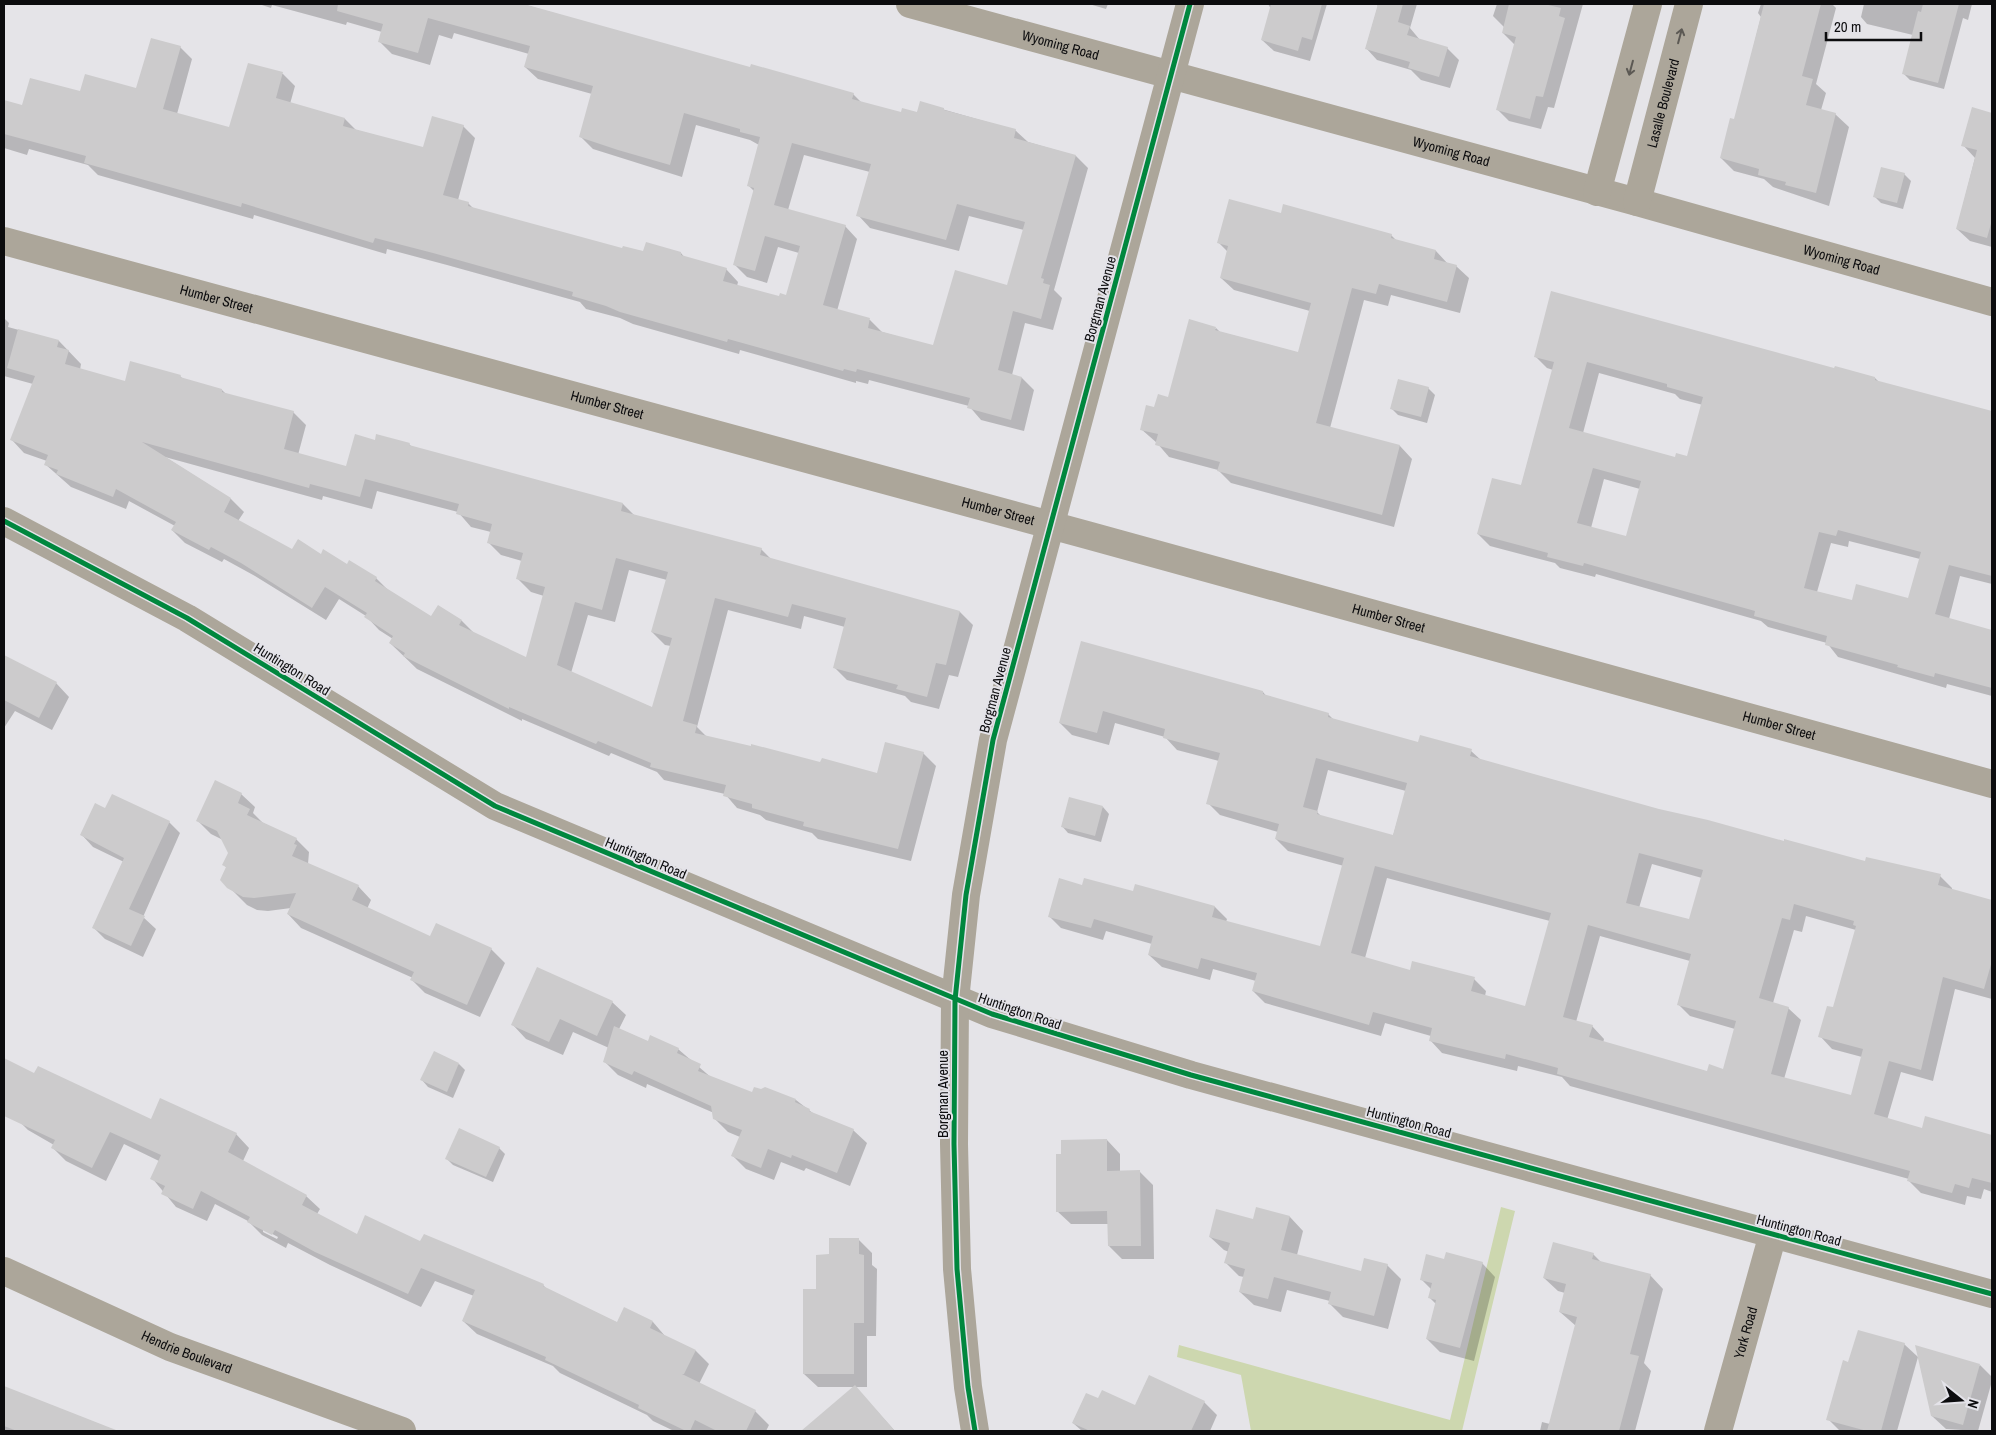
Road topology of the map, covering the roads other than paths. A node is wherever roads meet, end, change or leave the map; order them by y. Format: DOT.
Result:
graph roads {
  1 [pos="910,4"];
  2 [pos="1190,4"];
  3 [pos="1648,4"];
  4 [pos="1689,4"];
  5 [pos="1171,75"];
  6 [pos="1597,192"];
  7 [pos="1637,202"];
  8 [pos="4,241"];
  9 [pos="1992,302"];
  10 [pos="4,521"];
  11 [pos="1050,525"];
  12 [pos="1992,784"];
  13 [pos="955,1000"];
  14 [pos="1774,1234"];
  15 [pos="4,1271"];
  16 [pos="1992,1294"];
  17 [pos="377,1426"];
  18 [pos="402,1431"];
  19 [pos="975,1431"];
  20 [pos="1718,1431"];
  1 -- 5 [label="street, Wyoming Road"];
  2 -- 5 [label="street, Borgman Avenue"];
  3 -- 6 [label="street, one-way"];
  7 -- 4 [label="street, Lasalle Boulevard, one-way"];
  5 -- 6 [label="street, Wyoming Road"];
  5 -- 11 [label="street, Borgman Avenue"];
  6 -- 7 [label="street, Wyoming Road"];
  7 -- 9 [label="street, Wyoming Road"];
  8 -- 11 [label="street, Humber Street"];
  10 -- 13 [label="street, Huntington Road"];
  11 -- 12 [label="street, Humber Street"];
  11 -- 13 [label="street, Borgman Avenue"];
  13 -- 14 [label="street, Huntington Road"];
  13 -- 19 [label="street, Borgman Avenue"];
  14 -- 16 [label="street, Huntington Road"];
  14 -- 20 [label="street, York Road"];
  15 -- 17 [label="street, Hendrie Boulevard"];
  17 -- 18 [label="street, Hendrie Boulevard"];
}
